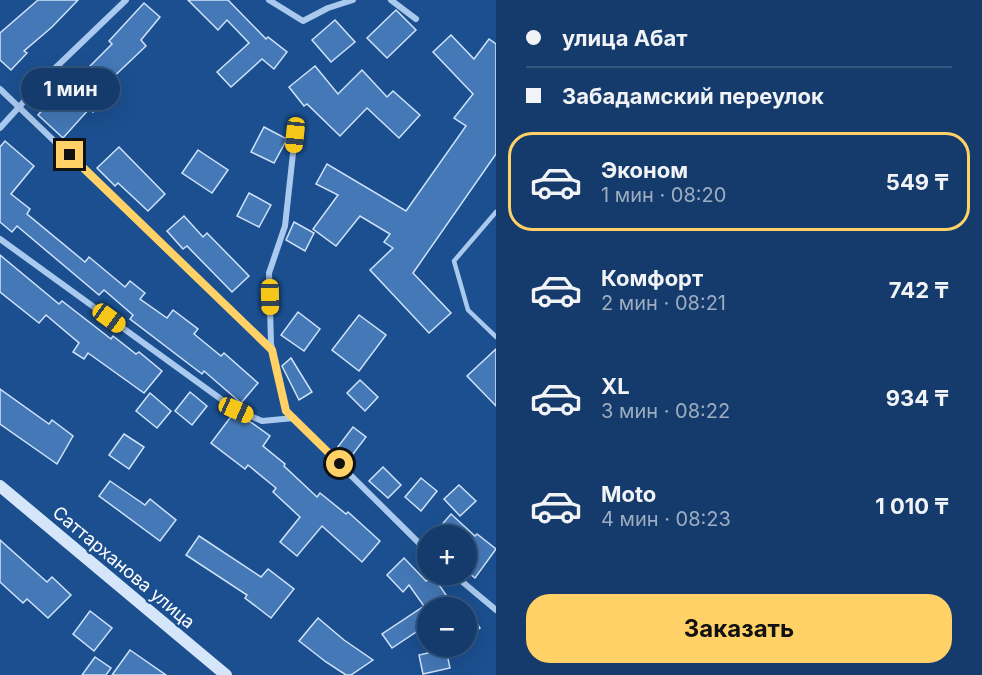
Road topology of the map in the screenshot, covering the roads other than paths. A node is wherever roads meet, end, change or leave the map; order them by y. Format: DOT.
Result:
graph roads {
  1 [pos="126,0"];
  2 [pos="269,0"];
  3 [pos="353,0"];
  4 [pos="391,0"];
  5 [pos="416,18"];
  6 [pos="0,89"];
  7 [pos="20,106"];
  8 [pos="0,128"];
  9 [pos="295,135"];
  10 [pos="496,212"];
  11 [pos="0,239"];
  12 [pos="496,337"];
  13 [pos="272,350"];
  14 [pos="294,418"];
  15 [pos="0,486"];
  16 [pos="417,541"];
  17 [pos="466,585"];
  18 [pos="496,610"];
  19 [pos="226,675"];
  1 -- 7 [label="street"];
  2 -- 3 [label="street"];
  4 -- 5 [label="street"];
  6 -- 7 [label="street"];
  7 -- 8 [label="street"];
  7 -- 13 [label="street"];
  9 -- 13 [label="street"];
  10 -- 12 [label="lane"];
  11 -- 14 [label="street"];
  13 -- 14 [label="street"];
  14 -- 16 [label="street"];
  15 -- 19 [label="street, Саттарханова улица"];
  17 -- 18 [label="street"];
}
